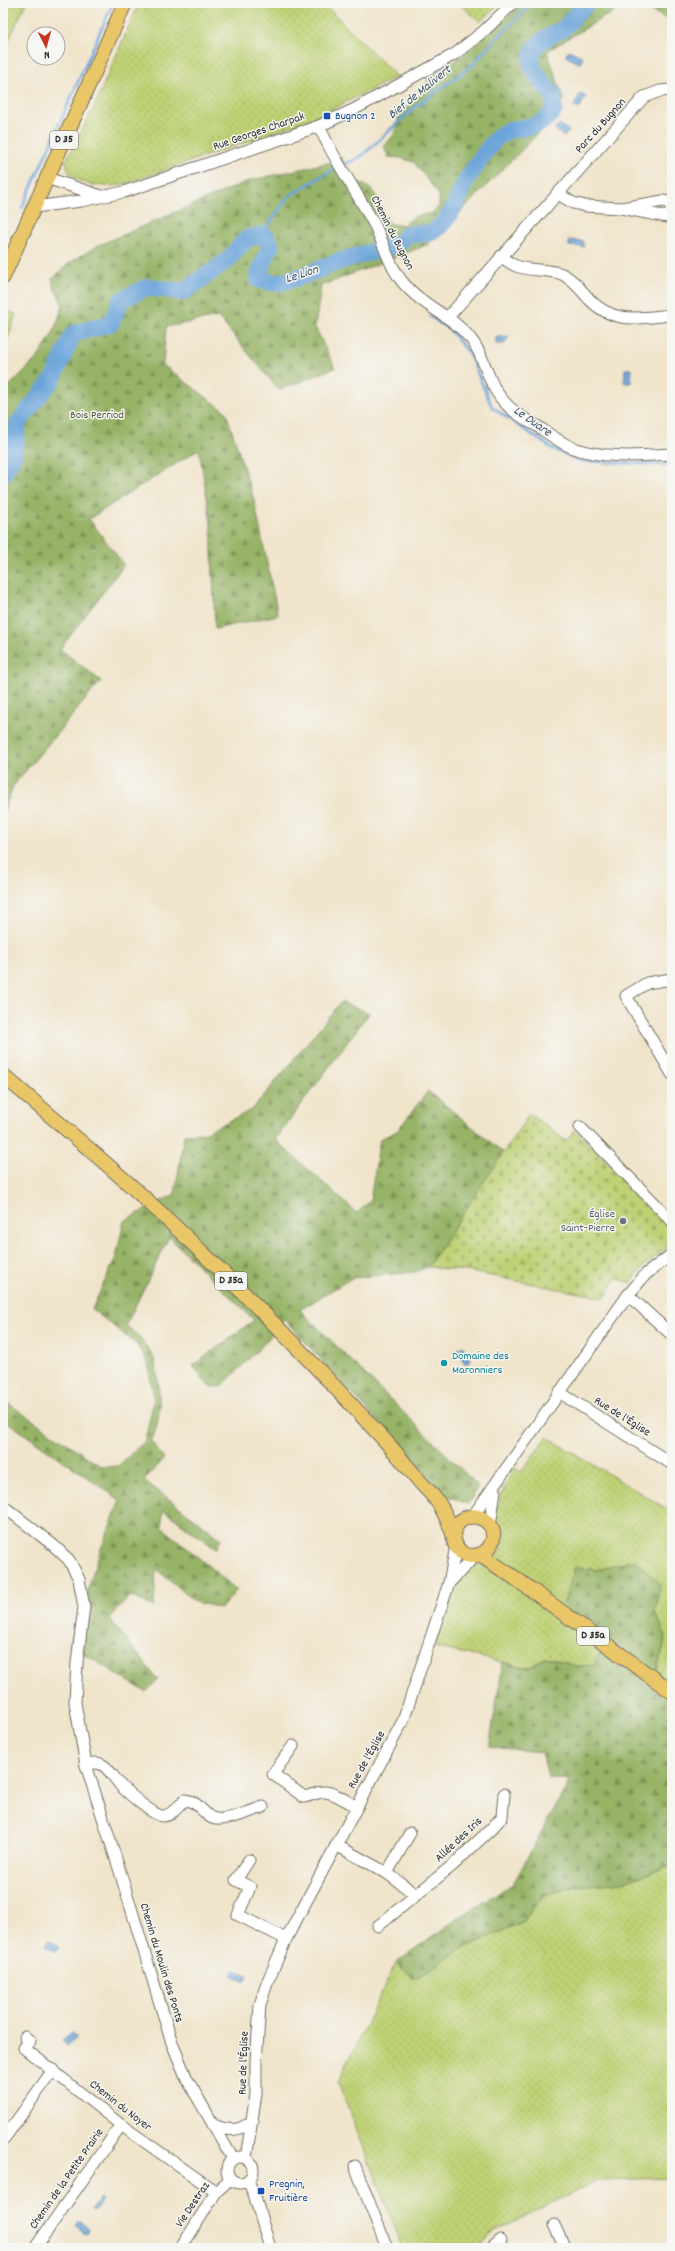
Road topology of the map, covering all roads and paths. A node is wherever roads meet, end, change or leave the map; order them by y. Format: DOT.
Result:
graph roads {
  1 [pos="125,3"];
  2 [pos="513,3"];
  3 [pos="672,90"];
  4 [pos="319,126"];
  5 [pos="47,178"];
  6 [pos="558,193"];
  7 [pos="102,196"];
  8 [pos="34,207"];
  9 [pos="672,210"];
  10 [pos="501,256"];
  11 [pos="3,277"];
  12 [pos="672,315"];
  13 [pos="448,317"];
  14 [pos="672,454"];
  15 [pos="672,979"];
  16 [pos="672,1074"];
  17 [pos="3,1075"];
  18 [pos="580,1127"];
  19 [pos="672,1221"];
  20 [pos="672,1254"];
  21 [pos="628,1295"];
  22 [pos="672,1335"];
  23 [pos="559,1392"];
  24 [pos="672,1464"];
  25 [pos="495,1488"];
  26 [pos="440,1505"];
  27 [pos="3,1506"];
  28 [pos="468,1518"];
  29 [pos="490,1526"];
  30 [pos="454,1540"];
  31 [pos="483,1551"];
  32 [pos="449,1583"];
  33 [pos="672,1692"];
  34 [pos="293,1746"];
  35 [pos="86,1765"];
  36 [pos="504,1794"];
  37 [pos="356,1806"];
  38 [pos="263,1807"];
  39 [pos="410,1833"];
  40 [pos="336,1845"];
  41 [pos="249,1860"];
  42 [pos="387,1873"];
  43 [pos="415,1894"];
  44 [pos="378,1926"];
  45 [pos="286,1939"];
  46 [pos="25,2037"];
  47 [pos="53,2070"];
  48 [pos="253,2121"];
  49 [pos="121,2125"];
  50 [pos="214,2125"];
  51 [pos="3,2140"];
  52 [pos="246,2158"];
  53 [pos="233,2159"];
  54 [pos="355,2166"];
  55 [pos="230,2179"];
  56 [pos="248,2181"];
  57 [pos="216,2192"];
  58 [pos="554,2225"];
  59 [pos="501,2240"];
  60 [pos="35,2248"];
  61 [pos="181,2248"];
  62 [pos="270,2248"];
  63 [pos="387,2248"];
  64 [pos="492,2248"];
  65 [pos="565,2248"];
  1 -- 5 [label="main road, D 35"];
  2 -- 4 [label="street, Rue Georges Charpak"];
  3 -- 6 [label="street, Parc du Bugnon"];
  4 -- 7 [label="street, Rue Georges Charpak"];
  4 -- 13 [label="street, Chemin du Bugnon"];
  5 -- 7 [label="street"];
  5 -- 8 [label="main road, D 35"];
  6 -- 9 [label="street"];
  6 -- 10 [label="street, Parc du Bugnon"];
  7 -- 8 [label="street, Rue Georges Charpak"];
  8 -- 11 [label="main road, D 35"];
  10 -- 12 [label="street"];
  10 -- 13 [label="street, Parc du Bugnon"];
  13 -- 14 [label="street, Chemin du Bugnon"];
  15 -- 16 [label="street"];
  17 -- 26 [label="main road, D 35a"];
  18 -- 19 [label="street"];
  20 -- 21 [label="street"];
  21 -- 22 [label="street"];
  21 -- 23 [label="street"];
  23 -- 24 [label="street, Rue de l'Église"];
  23 -- 25 [label="street"];
  25 -- 28 [label="street"];
  25 -- 29 [label="street"];
  26 -- 28 [label="main road, D 35a"];
  26 -- 30 [label="main road, D 35a"];
  27 -- 35 [label="street, Chemin du Moulin des Ponts"];
  28 -- 29 [label="main road"];
  28 -- 30 [label="main road"];
  29 -- 31 [label="main road"];
  30 -- 31 [label="main road"];
  30 -- 32 [label="street, Rue de l'Église"];
  31 -- 32 [label="street, Rue de l'Église"];
  31 -- 33 [label="main road, D 35a"];
  32 -- 37 [label="street, Rue de l'Église"];
  34 -- 37 [label="street"];
  35 -- 38 [label="street"];
  35 -- 50 [label="street, Chemin du Moulin des Ponts"];
  36 -- 43 [label="street, Allée des Iris"];
  37 -- 40 [label="street, Rue de l'Église"];
  39 -- 42 [label="street"];
  40 -- 42 [label="street"];
  40 -- 45 [label="street, Rue de l'Église"];
  41 -- 45 [label="street"];
  42 -- 43 [label="street"];
  43 -- 44 [label="street, Allée des Iris"];
  45 -- 48 [label="street, Rue de l'Église"];
  46 -- 47 [label="street, Chemin du Noyer"];
  47 -- 49 [label="street, Chemin du Noyer"];
  47 -- 51 [label="street"];
  48 -- 50 [label="street"];
  48 -- 52 [label="street, Rue de l'Église"];
  49 -- 57 [label="street, Chemin du Noyer"];
  49 -- 60 [label="street, Chemin de la Petite Prairie"];
  50 -- 53 [label="street, Chemin du Moulin des Ponts"];
  52 -- 53 [label="street"];
  52 -- 56 [label="street"];
  53 -- 55 [label="street"];
  54 -- 63 [label="street"];
  55 -- 56 [label="street"];
  55 -- 57 [label="street, Vie Destraz"];
  56 -- 62 [label="street"];
  57 -- 61 [label="street, Vie Destraz"];
  58 -- 65 [label="street"];
  59 -- 64 [label="street"];
}
